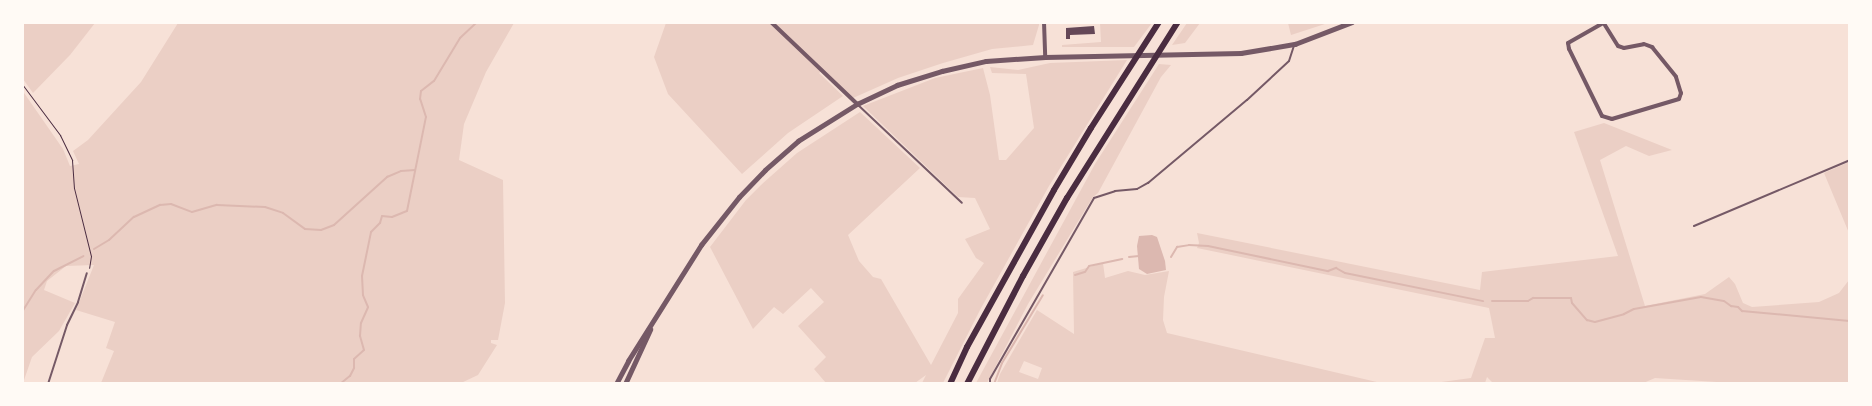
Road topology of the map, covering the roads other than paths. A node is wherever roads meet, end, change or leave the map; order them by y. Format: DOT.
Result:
graph roads {
  1 [pos="771,22"];
  2 [pos="1044,22"];
  3 [pos="1159,22"];
  4 [pos="1178,22"];
  5 [pos="1352,22"];
  6 [pos="1603,23"];
  7 [pos="1295,44"];
  8 [pos="1045,57"];
  9 [pos="857,104"];
  10 [pos="1850,160"];
  11 [pos="962,203"];
  12 [pos="1694,226"];
  13 [pos="87,273"];
  14 [pos="656,317"];
  15 [pos="48,384"];
  16 [pos="616,384"];
  17 [pos="625,384"];
  18 [pos="950,384"];
  19 [pos="968,384"];
  20 [pos="990,384"];
  1 -- 9 [label="street"];
  2 -- 8 [label="street"];
  3 -- 18 [label="highway"];
  4 -- 19 [label="highway"];
  5 -- 7 [label="street"];
  6 -- 6 [label="street"];
  7 -- 8 [label="street"];
  7 -- 20 [label="lane"];
  8 -- 9 [label="street"];
  9 -- 11 [label="lane"];
  9 -- 14 [label="street"];
  10 -- 12 [label="lane"];
  13 -- 15 [label="lane"];
  14 -- 16 [label="street"];
  14 -- 17 [label="street"];
}
